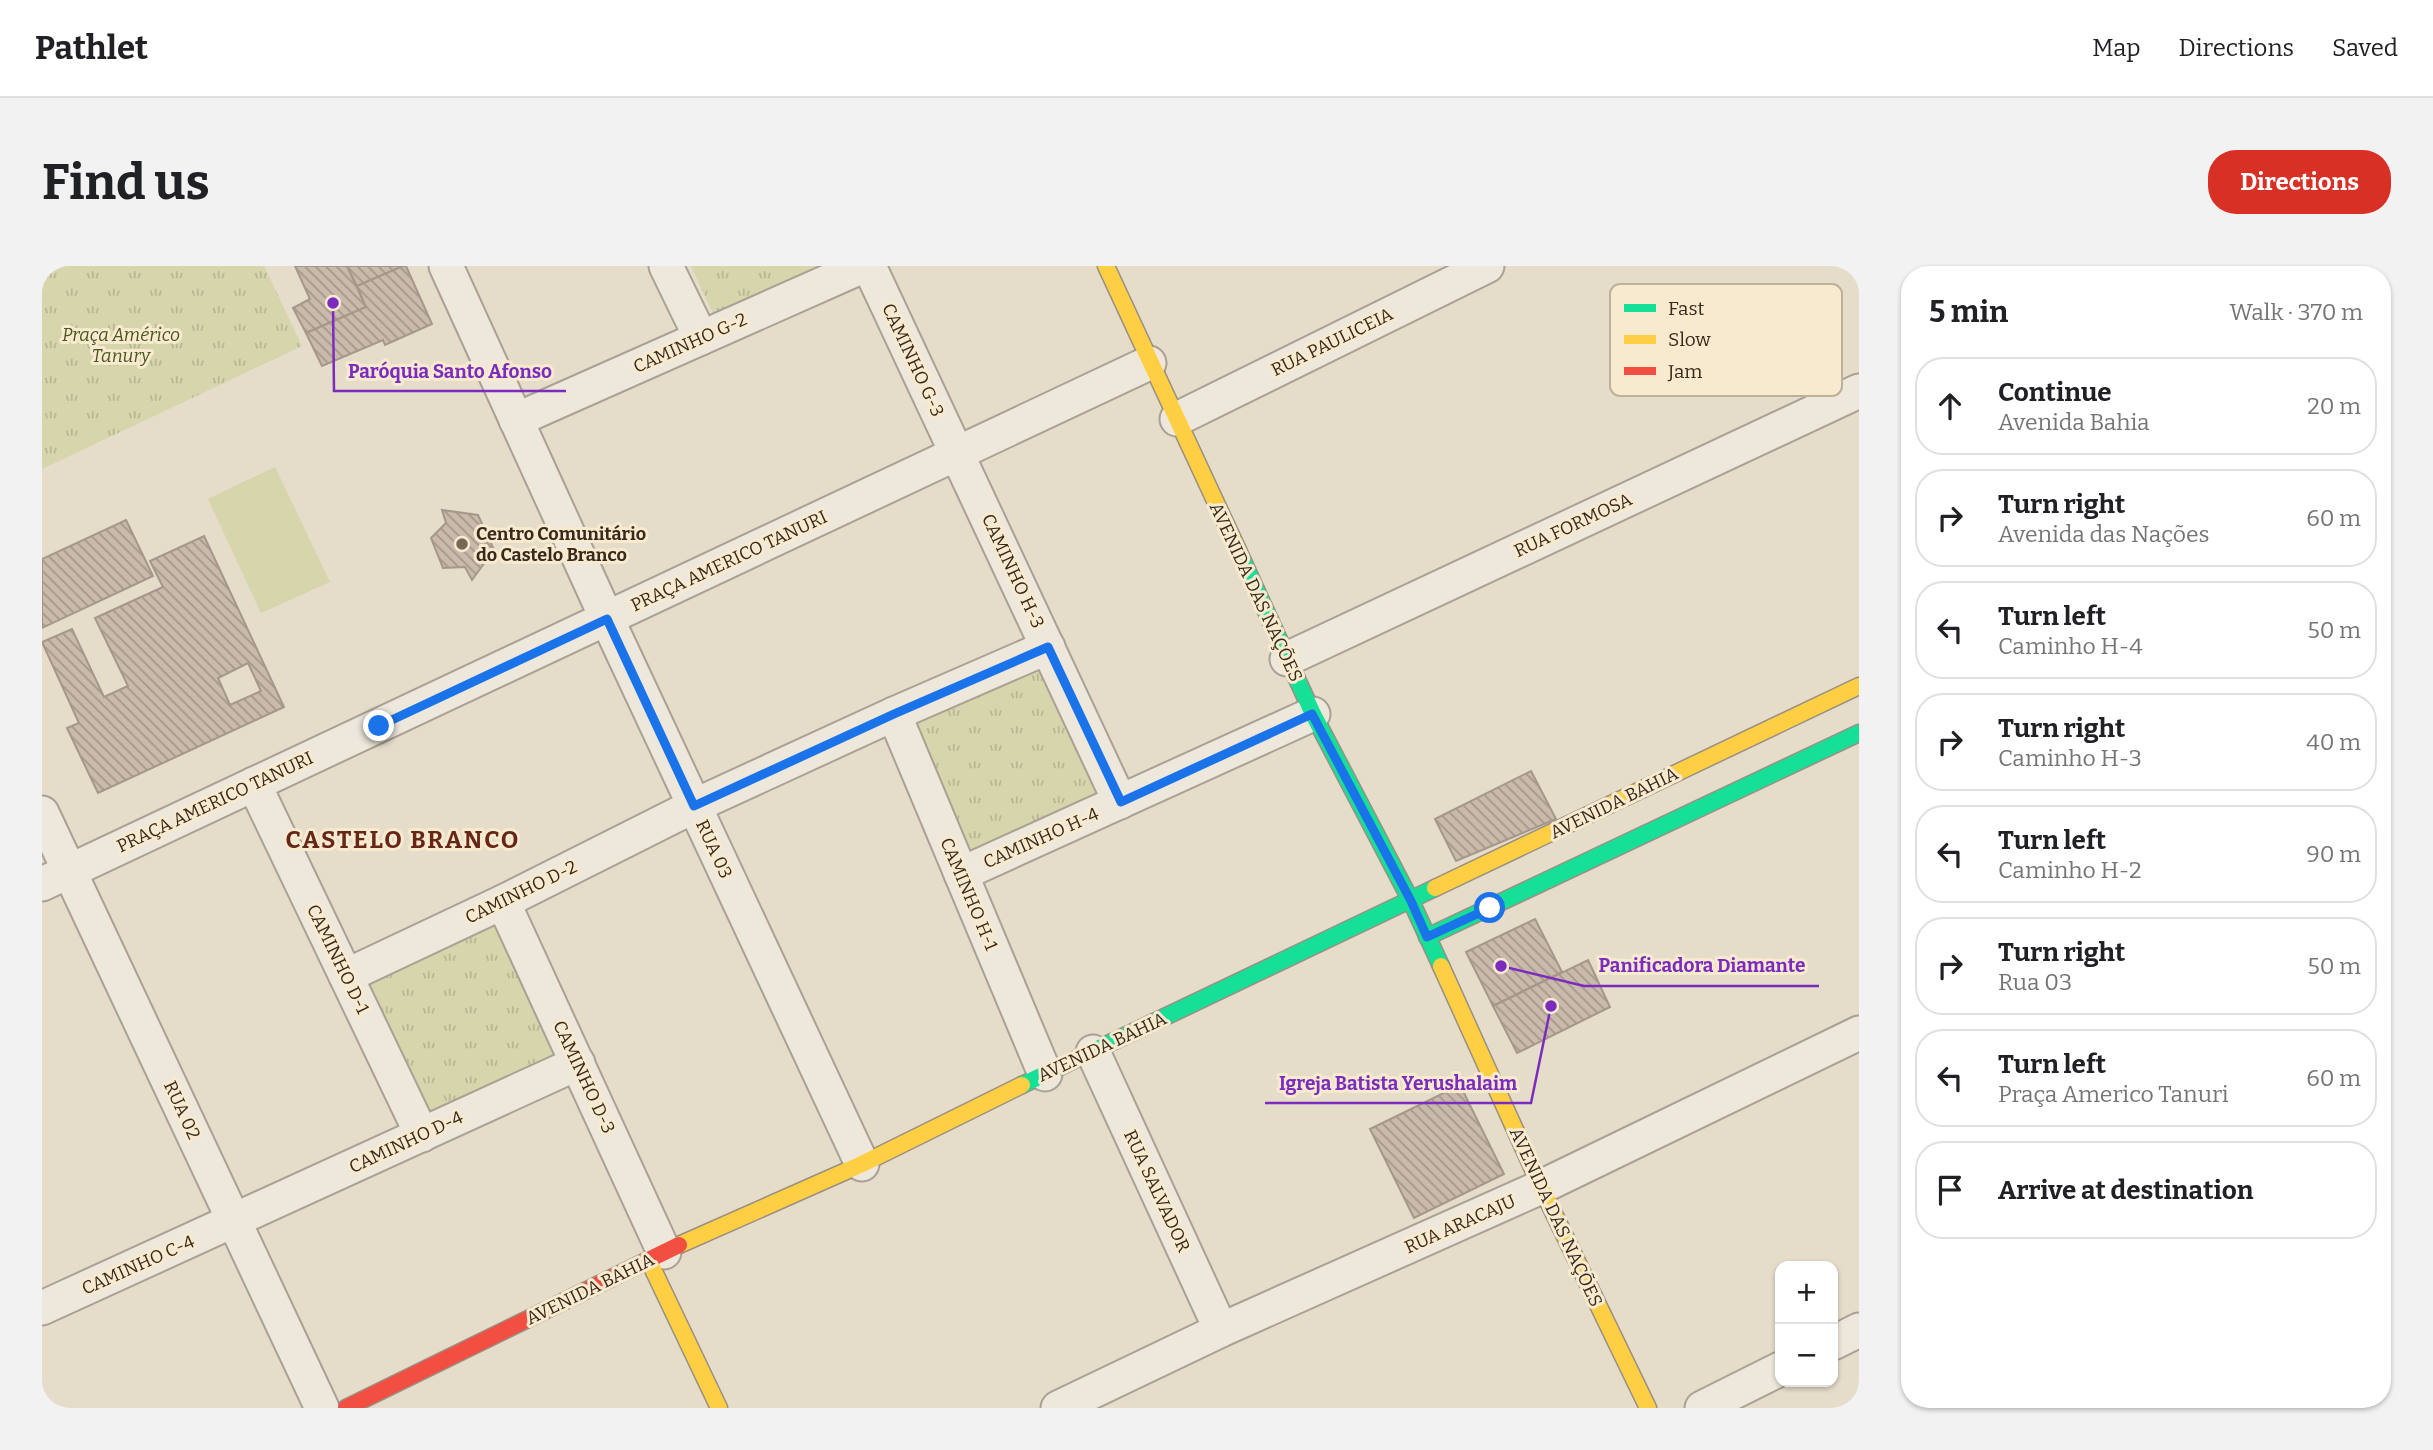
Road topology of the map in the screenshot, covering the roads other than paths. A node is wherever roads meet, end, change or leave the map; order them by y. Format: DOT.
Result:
graph roads {
  1 [pos="446,266"];
  2 [pos="666,266"];
  3 [pos="863,266"];
  4 [pos="869,266"];
  5 [pos="1107,266"];
  6 [pos="1487,266"];
  7 [pos="701,338"];
  8 [pos="1149,363"];
  9 [pos="1859,391"];
  10 [pos="1177,419"];
  11 [pos="516,420"];
  12 [pos="958,453"];
  13 [pos="607,619"];
  14 [pos="1048,647"];
  15 [pos="1287,659"];
  16 [pos="1859,686"];
  17 [pos="894,714"];
  18 [pos="1312,714"];
  19 [pos="1859,733"];
  20 [pos="254,784"];
  21 [pos="1121,802"];
  22 [pos="694,806"];
  23 [pos="42,813"];
  24 [pos="961,874"];
  25 [pos="56,877"];
  26 [pos="1411,901"];
  27 [pos="503,902"];
  28 [pos="1427,937"];
  29 [pos="346,976"];
  30 [pos="1859,1033"];
  31 [pos="1093,1052"];
  32 [pos="578,1063"];
  33 [pos="1045,1074"];
  34 [pos="422,1135"];
  35 [pos="862,1164"];
  36 [pos="1541,1187"];
  37 [pos="235,1221"];
  38 [pos="657,1257"];
  39 [pos="42,1308"];
  40 [pos="1221,1330"];
  41 [pos="1859,1331"];
  42 [pos="1838,1341"];
  43 [pos="1775,1372"];
  44 [pos="322,1408"];
  45 [pos="346,1408"];
  46 [pos="719,1408"];
  47 [pos="1058,1408"];
  48 [pos="1648,1408"];
  49 [pos="1702,1408"];
  1 -- 11 [label="street, RUA 03"];
  2 -- 7 [label="street"];
  3 -- 7 [label="street, CAMINHO G-2"];
  4 -- 12 [label="street, CAMINHO G-3"];
  5 -- 8 [label="street, AVENIDA DAS NAÇÕES"];
  6 -- 10 [label="street, RUA PAULICEIA"];
  7 -- 11 [label="street, CAMINHO G-2"];
  8 -- 10 [label="street, AVENIDA DAS NAÇÕES"];
  8 -- 12 [label="street, PRAÇA AMERICO TANURI"];
  9 -- 15 [label="street, RUA FORMOSA"];
  10 -- 15 [label="street, AVENIDA DAS NAÇÕES"];
  11 -- 13 [label="street, RUA 03"];
  12 -- 13 [label="street, PRAÇA AMERICO TANURI"];
  12 -- 14 [label="street, CAMINHO H-3"];
  13 -- 20 [label="street, PRAÇA AMERICO TANURI"];
  13 -- 22 [label="street, RUA 03"];
  14 -- 17 [label="street, CAMINHO D-2"];
  14 -- 21 [label="street, CAMINHO H-3"];
  15 -- 18 [label="street, AVENIDA DAS NAÇÕES"];
  16 -- 26 [label="street, AVENIDA BAHIA"];
  17 -- 22 [label="street, CAMINHO D-2"];
  17 -- 24 [label="street, CAMINHO H-1"];
  18 -- 21 [label="street, CAMINHO H-4"];
  18 -- 26 [label="street, AVENIDA DAS NAÇÕES"];
  19 -- 28 [label="street"];
  20 -- 25 [label="street, PRAÇA AMERICO TANURI"];
  20 -- 29 [label="street, CAMINHO D-1"];
  21 -- 24 [label="street, CAMINHO H-4"];
  22 -- 27 [label="street, CAMINHO D-2"];
  22 -- 35 [label="street, RUA 03"];
  23 -- 25 [label="street, RUA 02"];
  24 -- 33 [label="street, CAMINHO H-1"];
  25 -- 37 [label="street, RUA 02"];
  26 -- 28 [label="street, AVENIDA DAS NAÇÕES"];
  26 -- 31 [label="street, AVENIDA BAHIA"];
  27 -- 29 [label="street, CAMINHO D-2"];
  27 -- 32 [label="street, CAMINHO D-3"];
  28 -- 36 [label="street, AVENIDA DAS NAÇÕES"];
  29 -- 34 [label="street, CAMINHO D-1"];
  30 -- 36 [label="street, RUA ARACAJU"];
  31 -- 33 [label="street, AVENIDA BAHIA"];
  31 -- 40 [label="street, RUA SALVADOR"];
  32 -- 34 [label="street, CAMINHO D-4"];
  32 -- 38 [label="street, CAMINHO D-3"];
  33 -- 35 [label="street, AVENIDA BAHIA"];
  34 -- 37 [label="street, CAMINHO D-4"];
  35 -- 38 [label="street, AVENIDA BAHIA"];
  36 -- 40 [label="street, RUA ARACAJU"];
  36 -- 48 [label="street, AVENIDA DAS NAÇÕES"];
  37 -- 39 [label="street, CAMINHO C-4"];
  37 -- 44 [label="street, RUA 02"];
  38 -- 45 [label="street, AVENIDA BAHIA"];
  38 -- 46 [label="street"];
  40 -- 47 [label="street, RUA ARACAJU"];
  41 -- 42 [label="street"];
  43 -- 49 [label="street"];
}
